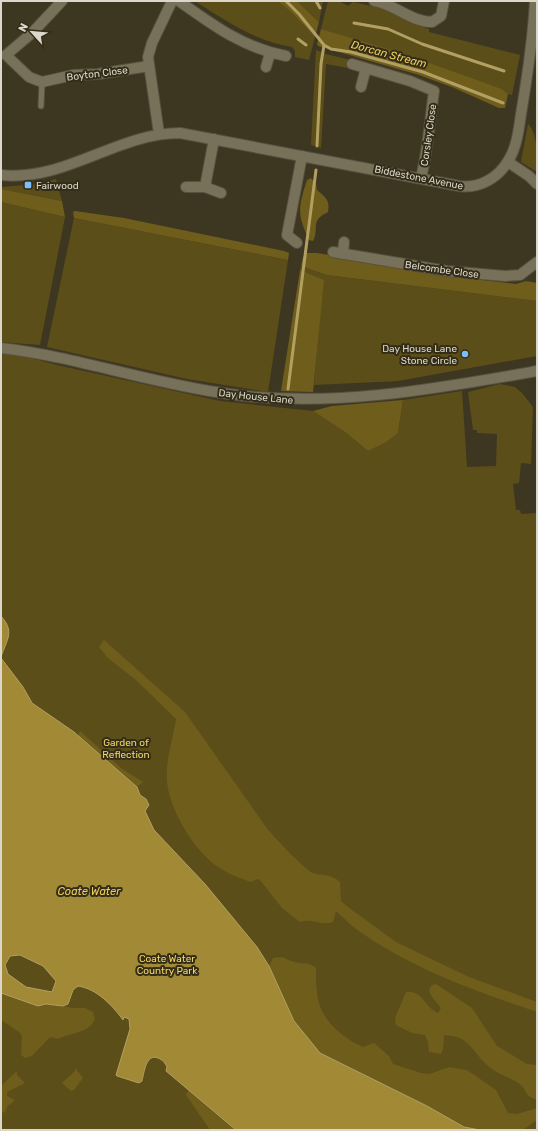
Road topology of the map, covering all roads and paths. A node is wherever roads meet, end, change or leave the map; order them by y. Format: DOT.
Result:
graph roads {
  1 [pos="62,1"];
  2 [pos="172,1"];
  3 [pos="179,1"];
  4 [pos="374,1"];
  5 [pos="444,1"];
  6 [pos="535,1"];
  7 [pos="535,30"];
  8 [pos="270,53"];
  9 [pos="286,56"];
  10 [pos="4,58"];
  11 [pos="352,64"];
  12 [pos="149,66"];
  13 [pos="266,68"];
  14 [pos="366,68"];
  15 [pos="42,82"];
  16 [pos="361,87"];
  17 [pos="41,106"];
  18 [pos="160,134"];
  19 [pos="214,139"];
  20 [pos="302,156"];
  21 [pos="508,162"];
  22 [pos="1,175"];
  23 [pos="422,178"];
  24 [pos="537,184"];
  25 [pos="186,187"];
  26 [pos="205,187"];
  27 [pos="221,193"];
  28 [pos="344,242"];
  29 [pos="297,243"];
  30 [pos="537,262"];
  31 [pos="1,348"];
  32 [pos="537,370"];
  1 -- 10 [label="street"];
  2 -- 12 [label="street"];
  3 -- 8 [label="street"];
  4 -- 5 [label="street"];
  6 -- 7 [label="street, Biddestone Avenue"];
  7 -- 21 [label="street, Biddestone Avenue"];
  8 -- 9 [label="street"];
  8 -- 13 [label="street"];
  10 -- 15 [label="street"];
  11 -- 14 [label="street, Corsley Close"];
  12 -- 15 [label="street, Boyton Close"];
  12 -- 18 [label="street"];
  14 -- 16 [label="street"];
  14 -- 23 [label="street, Corsley Close"];
  15 -- 17 [label="lane"];
  18 -- 19 [label="street, Biddestone Avenue"];
  18 -- 22 [label="street, Biddestone Avenue"];
  19 -- 20 [label="street, Biddestone Avenue"];
  19 -- 26 [label="street"];
  20 -- 23 [label="street, Biddestone Avenue"];
  20 -- 29 [label="street"];
  21 -- 23 [label="street, Biddestone Avenue"];
  21 -- 24 [label="street"];
  25 -- 26 [label="street"];
  26 -- 27 [label="street"];
  28 -- 30 [label="street, Belcombe Close"];
  31 -- 32 [label="street, Day House Lane"];
}
